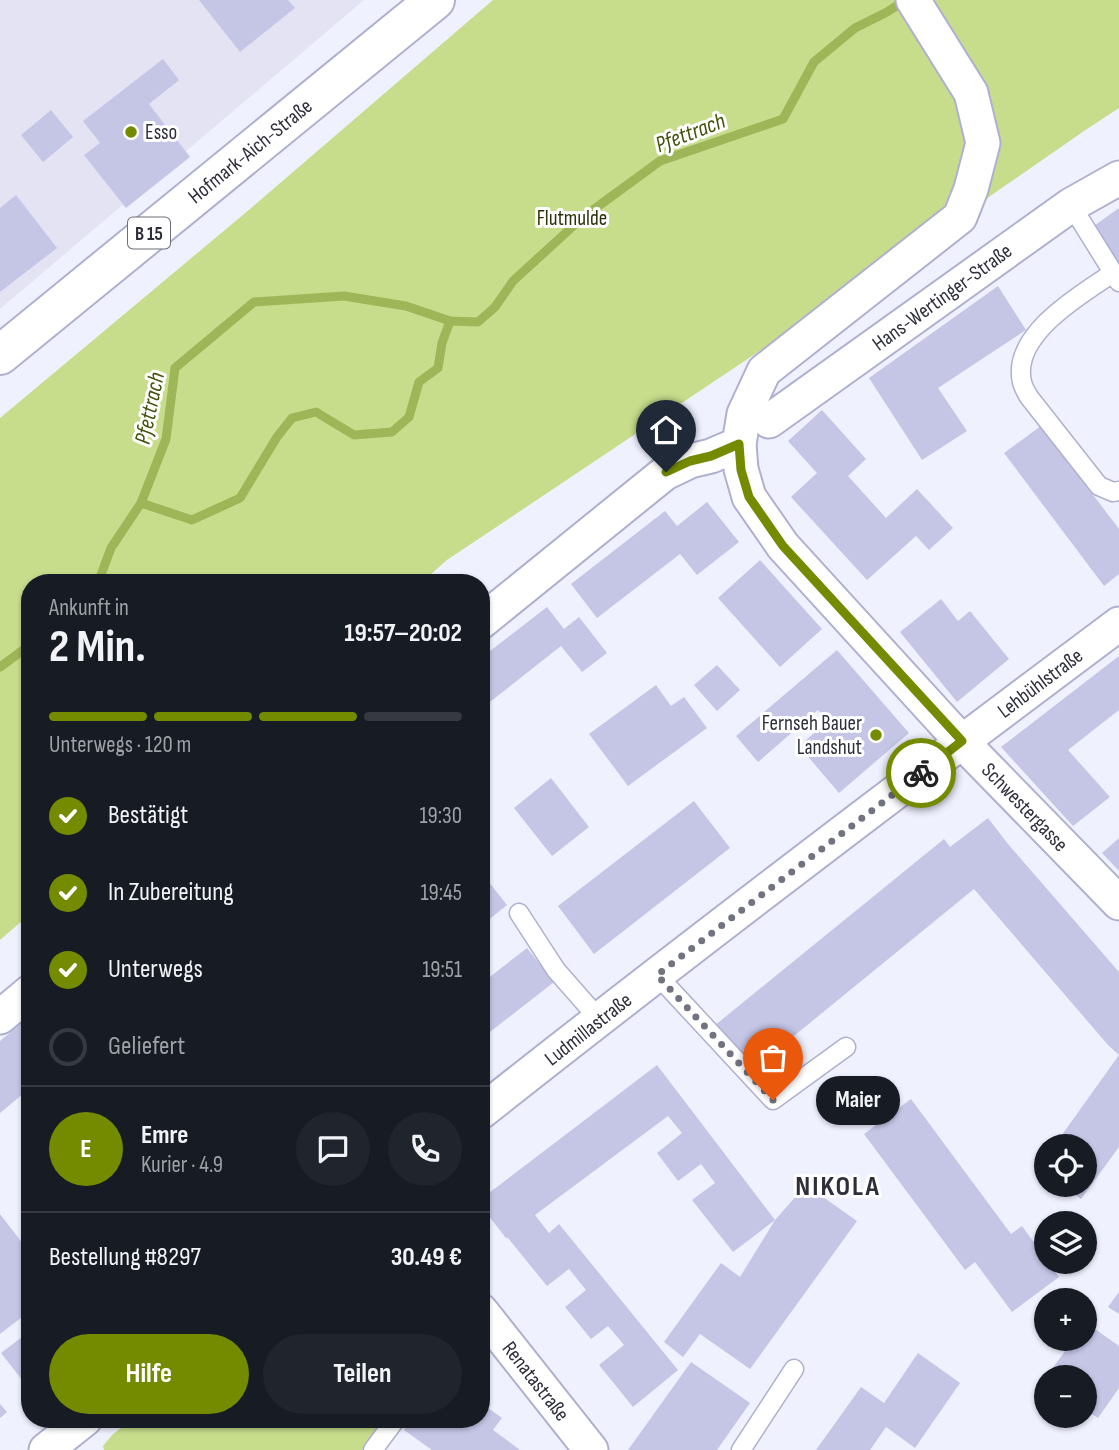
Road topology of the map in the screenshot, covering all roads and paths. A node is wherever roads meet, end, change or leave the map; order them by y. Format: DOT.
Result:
graph roads {
  1 [pos="435,0"];
  2 [pos="913,0"];
  3 [pos="1119,178"];
  4 [pos="1071,205"];
  5 [pos="1116,277"];
  6 [pos="0,355"];
  7 [pos="769,421"];
  8 [pos="739,444"];
  9 [pos="1119,491"];
  10 [pos="490,615"];
  11 [pos="1119,624"];
  12 [pos="962,741"];
  13 [pos="1119,903"];
  14 [pos="519,914"];
  15 [pos="657,975"];
  16 [pos="21,1000"];
  17 [pos="0,1017"];
  18 [pos="599,1019"];
  19 [pos="846,1047"];
  20 [pos="490,1105"];
  21 [pos="490,1322"];
  22 [pos="794,1369"];
  23 [pos="74,1428"];
  24 [pos="389,1428"];
  25 [pos="46,1450"];
  26 [pos="373,1450"];
  27 [pos="592,1450"];
  28 [pos="741,1450"];
  1 -- 6 [label="main road, Hofmark-Aich-Straße / B 15"];
  2 -- 8 [label="street, Schwestergasse"];
  3 -- 4 [label="street, Hans-Wertinger-Straße"];
  4 -- 5 [label="lane"];
  4 -- 7 [label="street, Hans-Wertinger-Straße"];
  5 -- 9 [label="lane"];
  8 -- 10 [label="street"];
  8 -- 12 [label="street, Schwestergasse"];
  11 -- 12 [label="street, Lehbühlstraße"];
  12 -- 13 [label="street, Schwestergasse"];
  12 -- 15 [label="street, Ludmillastraße"];
  14 -- 18 [label="lane"];
  15 -- 18 [label="street, Ludmillastraße"];
  15 -- 19 [label="lane"];
  16 -- 17 [label="street"];
  18 -- 20 [label="street, Ludmillastraße"];
  21 -- 27 [label="street, Renatastraße"];
  22 -- 28 [label="lane"];
  23 -- 25 [label="street"];
  24 -- 26 [label="lane"];
}
